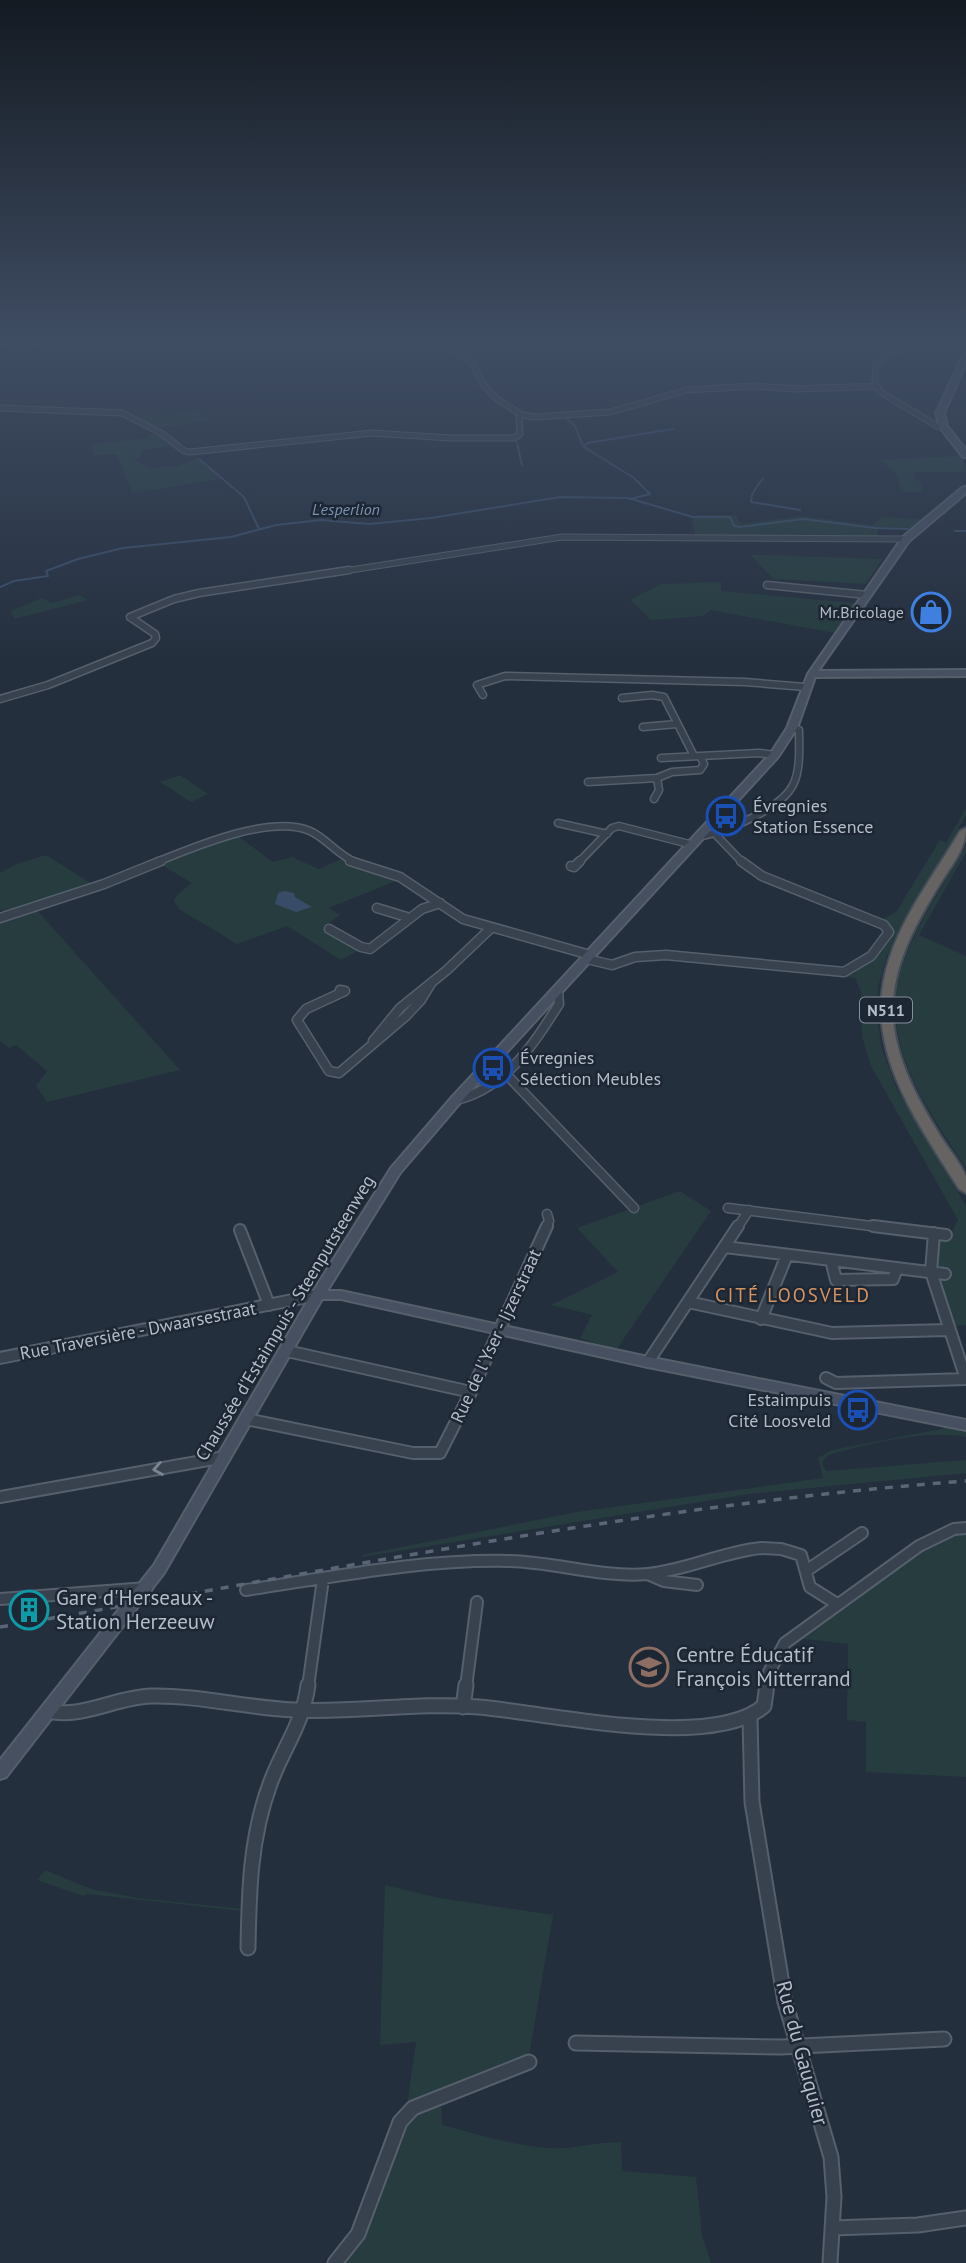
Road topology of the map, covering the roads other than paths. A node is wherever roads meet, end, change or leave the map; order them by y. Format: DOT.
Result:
graph roads {
  1 [pos="176,445"];
  2 [pos="257,445"];
  3 [pos="966,489"];
  4 [pos="906,539"];
  5 [pos="767,585"];
  6 [pos="867,594"];
  7 [pos="966,673"];
  8 [pos="812,674"];
  9 [pos="805,687"];
  10 [pos="483,695"];
  11 [pos="622,698"];
  12 [pos="0,699"];
  13 [pos="677,724"];
  14 [pos="643,727"];
  15 [pos="792,728"];
  16 [pos="775,755"];
  17 [pos="697,756"];
  18 [pos="661,758"];
  19 [pos="657,778"];
  20 [pos="588,782"];
  21 [pos="654,799"];
  22 [pos="558,823"];
  23 [pos="966,831"];
  24 [pos="607,834"];
  25 [pos="716,835"];
  26 [pos="697,840"];
  27 [pos="571,866"];
  28 [pos="440,903"];
  29 [pos="377,908"];
  30 [pos="0,918"];
  31 [pos="410,918"];
  32 [pos="329,929"];
  33 [pos="490,929"];
  34 [pos="588,957"];
  35 [pos="558,991"];
  36 [pos="339,993"];
  37 [pos="507,1075"];
  38 [pos="456,1100"];
  39 [pos="966,1189"];
  40 [pos="634,1208"];
  41 [pos="728,1208"];
  42 [pos="749,1210"];
  43 [pos="547,1214"];
  44 [pos="240,1230"];
  45 [pos="934,1233"];
  46 [pos="946,1235"];
  47 [pos="724,1247"];
  48 [pos="787,1255"];
  49 [pos="831,1260"];
  50 [pos="897,1268"];
  51 [pos="930,1272"];
  52 [pos="945,1274"];
  53 [pos="318,1294"];
  54 [pos="688,1303"];
  55 [pos="269,1305"];
  56 [pos="761,1319"];
  57 [pos="499,1329"];
  58 [pos="948,1330"];
  59 [pos="288,1351"];
  60 [pos="962,1353"];
  61 [pos="0,1358"];
  62 [pos="648,1362"];
  63 [pos="826,1378"];
  64 [pos="966,1379"];
  65 [pos="471,1392"];
  66 [pos="246,1419"];
  67 [pos="966,1425"];
  68 [pos="225,1457"];
  69 [pos="0,1497"];
  70 [pos="966,1528"];
  71 [pos="862,1532"];
  72 [pos="806,1571"];
  73 [pos="649,1574"];
  74 [pos="323,1579"];
  75 [pos="698,1585"];
  76 [pos="146,1588"];
  77 [pos="246,1591"];
  78 [pos="0,1599"];
  79 [pos="477,1602"];
  80 [pos="837,1604"];
  81 [pos="463,1707"];
  82 [pos="305,1710"];
  83 [pos="48,1711"];
  84 [pos="750,1718"];
  85 [pos="0,1772"];
  86 [pos="248,1948"];
  87 [pos="944,2039"];
  88 [pos="576,2043"];
  89 [pos="797,2046"];
  90 [pos="529,2062"];
  91 [pos="966,2218"];
  92 [pos="832,2228"];
  93 [pos="335,2263"];
  94 [pos="830,2263"];
  1 -- 2 [label="street"];
  3 -- 4 [label="main road"];
  4 -- 6 [label="main road, Chaussée d'Estaimpuis - Steenputsteenweg"];
  4 -- 12 [label="street"];
  5 -- 6 [label="street"];
  6 -- 8 [label="main road, Chaussée d'Estaimpuis - Steenputsteenweg"];
  7 -- 8 [label="main road"];
  8 -- 9 [label="main road, Chaussée d'Estaimpuis - Steenputsteenweg"];
  9 -- 10 [label="street"];
  9 -- 15 [label="main road, Chaussée d'Estaimpuis - Steenputsteenweg"];
  11 -- 13 [label="street"];
  13 -- 14 [label="street"];
  13 -- 17 [label="street"];
  15 -- 16 [label="main road, Chaussée d'Estaimpuis - Steenputsteenweg"];
  15 -- 25 [label="street"];
  16 -- 17 [label="street"];
  16 -- 26 [label="main road, Chaussée d'Estaimpuis - Steenputsteenweg"];
  17 -- 18 [label="street"];
  17 -- 19 [label="street"];
  19 -- 20 [label="street"];
  19 -- 21 [label="street"];
  22 -- 24 [label="street"];
  23 -- 39 [label="highway, N511"];
  24 -- 26 [label="street"];
  24 -- 27 [label="street"];
  25 -- 26 [label="street"];
  25 -- 34 [label="street"];
  26 -- 34 [label="main road, Chaussée d'Estaimpuis - Steenputsteenweg"];
  28 -- 30 [label="street"];
  28 -- 31 [label="street"];
  28 -- 33 [label="street"];
  29 -- 31 [label="street"];
  31 -- 32 [label="street"];
  33 -- 34 [label="street"];
  33 -- 36 [label="street"];
  34 -- 35 [label="main road, Chaussée d'Estaimpuis - Steenputsteenweg"];
  35 -- 37 [label="street"];
  35 -- 38 [label="main road, Chaussée d'Estaimpuis - Steenputsteenweg"];
  37 -- 38 [label="street"];
  37 -- 40 [label="street"];
  38 -- 53 [label="main road, Chaussée d'Estaimpuis - Steenputsteenweg"];
  41 -- 42 [label="street"];
  42 -- 45 [label="street"];
  42 -- 47 [label="street"];
  43 -- 57 [label="street, Rue de l'Yser - Ijzerstraat"];
  44 -- 55 [label="street"];
  45 -- 46 [label="street"];
  45 -- 51 [label="street"];
  47 -- 48 [label="street"];
  47 -- 54 [label="street"];
  48 -- 49 [label="street"];
  48 -- 56 [label="street"];
  49 -- 50 [label="street"];
  49 -- 50 [label="street"];
  50 -- 51 [label="street"];
  51 -- 52 [label="street"];
  51 -- 58 [label="street"];
  53 -- 55 [label="street, Rue Traversière - Dwaarsestraat"];
  53 -- 57 [label="main road"];
  53 -- 59 [label="main road, Chaussée d'Estaimpuis - Steenputsteenweg"];
  54 -- 56 [label="street"];
  54 -- 62 [label="street"];
  55 -- 61 [label="street, Rue Traversière - Dwaarsestraat"];
  56 -- 58 [label="street"];
  57 -- 62 [label="main road"];
  57 -- 65 [label="street, Rue de l'Yser - Ijzerstraat"];
  58 -- 60 [label="street"];
  59 -- 65 [label="street"];
  59 -- 66 [label="main road, Chaussée d'Estaimpuis - Steenputsteenweg"];
  60 -- 64 [label="street"];
  62 -- 67 [label="main road"];
  63 -- 64 [label="street"];
  65 -- 66 [label="street, Rue de l'Yser - Ijzerstraat"];
  66 -- 68 [label="main road, Chaussée d'Estaimpuis - Steenputsteenweg"];
  68 -- 69 [label="street, one-way"];
  68 -- 76 [label="main road, Chaussée d'Estaimpuis - Steenputsteenweg"];
  70 -- 80 [label="street"];
  71 -- 72 [label="street"];
  72 -- 73 [label="street"];
  72 -- 80 [label="street"];
  73 -- 74 [label="street"];
  73 -- 75 [label="street"];
  74 -- 77 [label="street"];
  74 -- 82 [label="street"];
  76 -- 78 [label="street"];
  76 -- 83 [label="main road, Chaussée d'Estaimpuis - Steenputsteenweg"];
  79 -- 81 [label="street"];
  80 -- 84 [label="street"];
  81 -- 82 [label="street"];
  81 -- 84 [label="street"];
  82 -- 83 [label="street"];
  82 -- 86 [label="street"];
  83 -- 85 [label="main road, Chaussée d'Estaimpuis - Steenputsteenweg"];
  84 -- 89 [label="street, Rue du Gauquier"];
  87 -- 89 [label="street"];
  88 -- 89 [label="street"];
  89 -- 92 [label="street, Rue du Gauquier"];
  90 -- 93 [label="street"];
  91 -- 92 [label="street"];
  92 -- 94 [label="street, Rue du Gauquier"];
}
